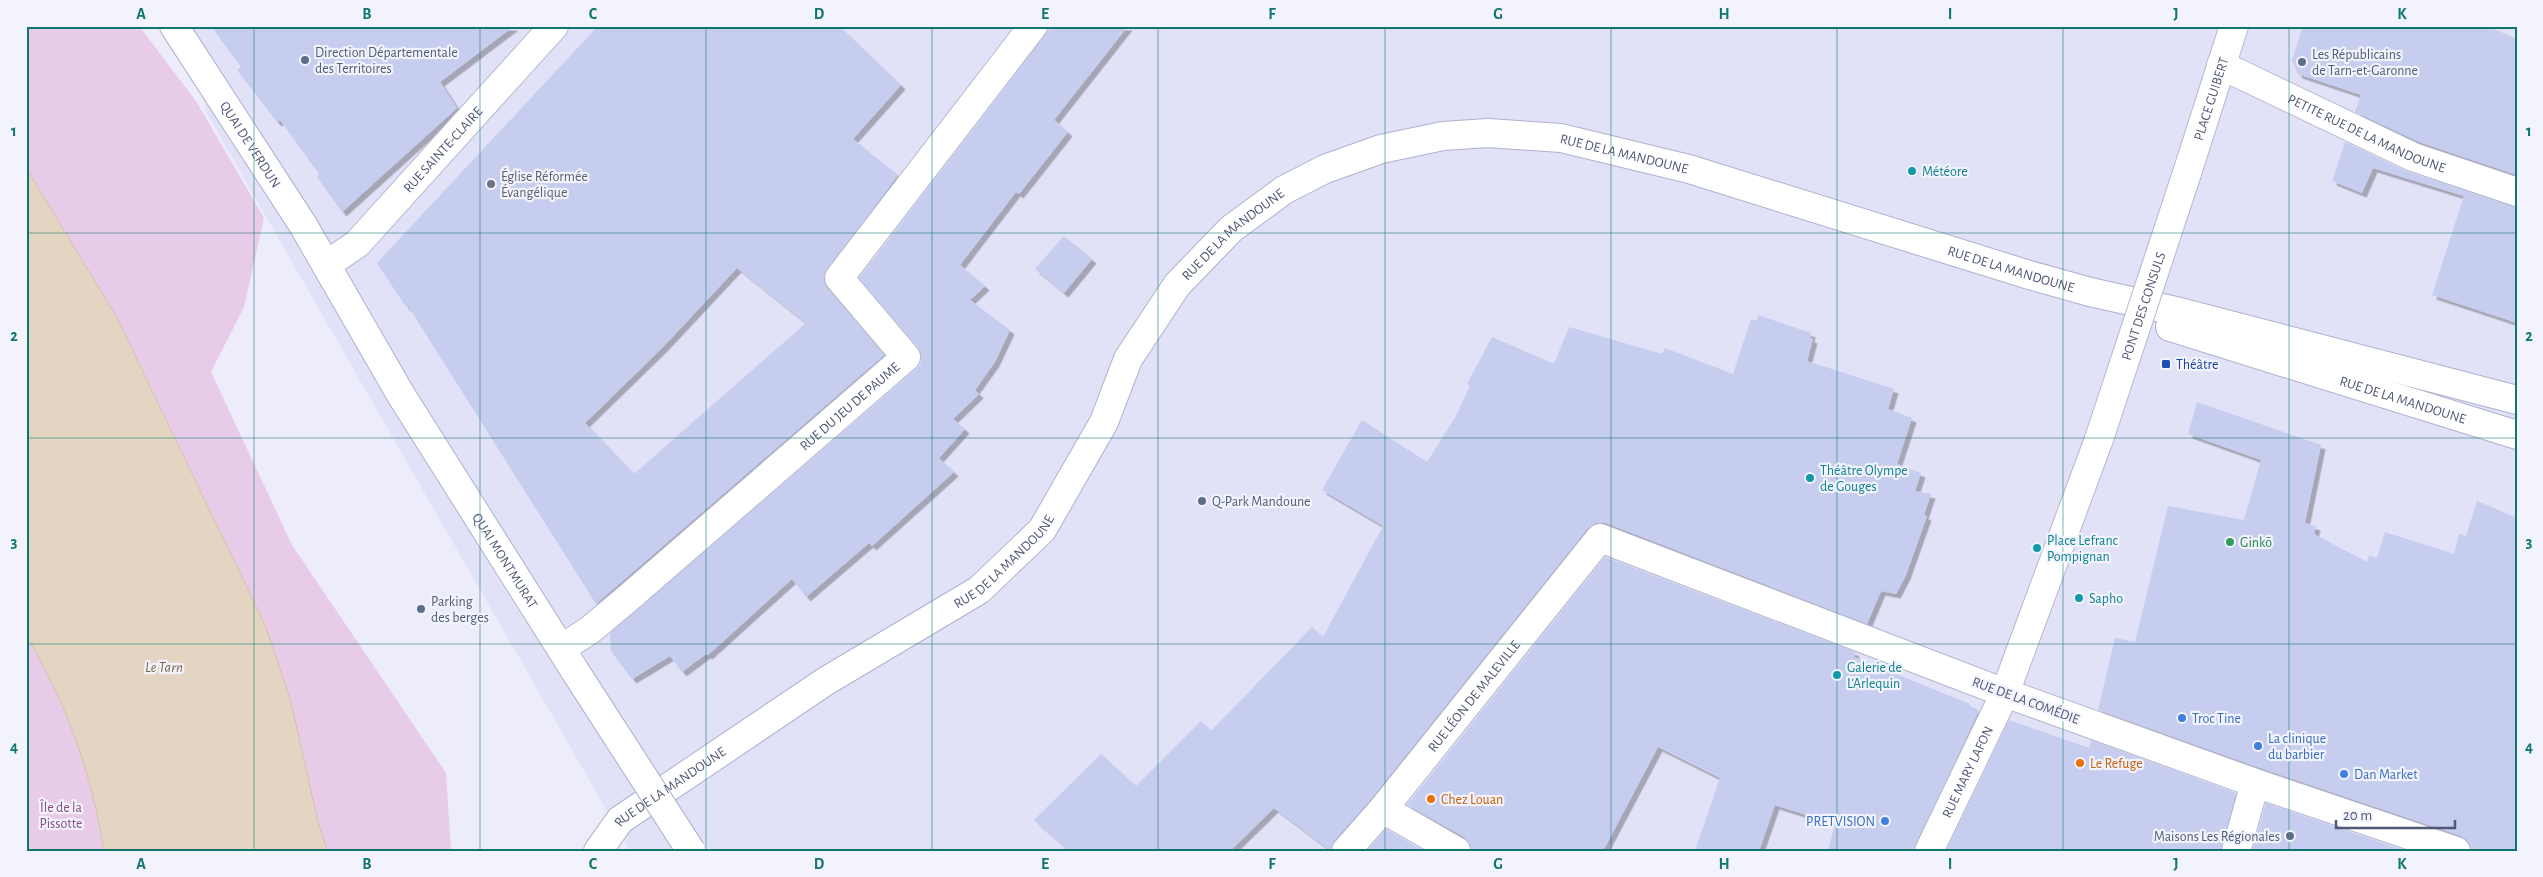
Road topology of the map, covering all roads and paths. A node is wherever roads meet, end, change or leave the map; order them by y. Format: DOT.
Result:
graph roads {
  1 [pos="174,26"];
  2 [pos="554,26"];
  3 [pos="1033,26"];
  4 [pos="2234,26"];
  5 [pos="2221,65"];
  6 [pos="2187,173"];
  7 [pos="2517,192"];
  8 [pos="326,265"];
  9 [pos="2090,292"];
  10 [pos="2517,400"];
  11 [pos="2517,435"];
  12 [pos="1600,538"];
  13 [pos="562,648"];
  14 [pos="2004,693"];
  15 [pos="2255,783"];
  16 [pos="1383,809"];
  17 [pos="598,851"];
  18 [pos="691,851"];
  19 [pos="1346,851"];
  20 [pos="1456,851"];
  21 [pos="1929,851"];
  22 [pos="2236,851"];
  23 [pos="2456,851"];
  1 -- 8 [label="street, QUAI DE VERDUN"];
  2 -- 8 [label="street, RUE SAINTE-CLAIRE"];
  3 -- 13 [label="street, RUE DU JEU DE PAUME"];
  4 -- 5 [label="street, PLACE GUIBERT"];
  5 -- 6 [label="street, PLACE GUIBERT"];
  5 -- 7 [label="street, PETITE RUE DE LA MANDOUNE"];
  6 -- 14 [label="street, PONT DES CONSULS, bridge"];
  8 -- 13 [label="street, QUAI MONTMURAT"];
  9 -- 10 [label="street, RUE DE LA MANDOUNE"];
  9 -- 11 [label="street, RUE DE LA MANDOUNE"];
  9 -- 17 [label="street, RUE DE LA MANDOUNE"];
  12 -- 14 [label="street, RUE DE LA COMÉDIE"];
  12 -- 16 [label="street, RUE LÉON DE MALEVILLE"];
  13 -- 18 [label="street, QUAI MONTMURAT, bridge"];
  14 -- 15 [label="street, RUE DE LA COMÉDIE"];
  14 -- 21 [label="street, RUE MARY LAFON"];
  15 -- 22 [label="street"];
  15 -- 23 [label="street, RUE DE LA COMÉDIE"];
  16 -- 19 [label="street, RUE LÉON DE MALEVILLE"];
  16 -- 20 [label="street"];
}
